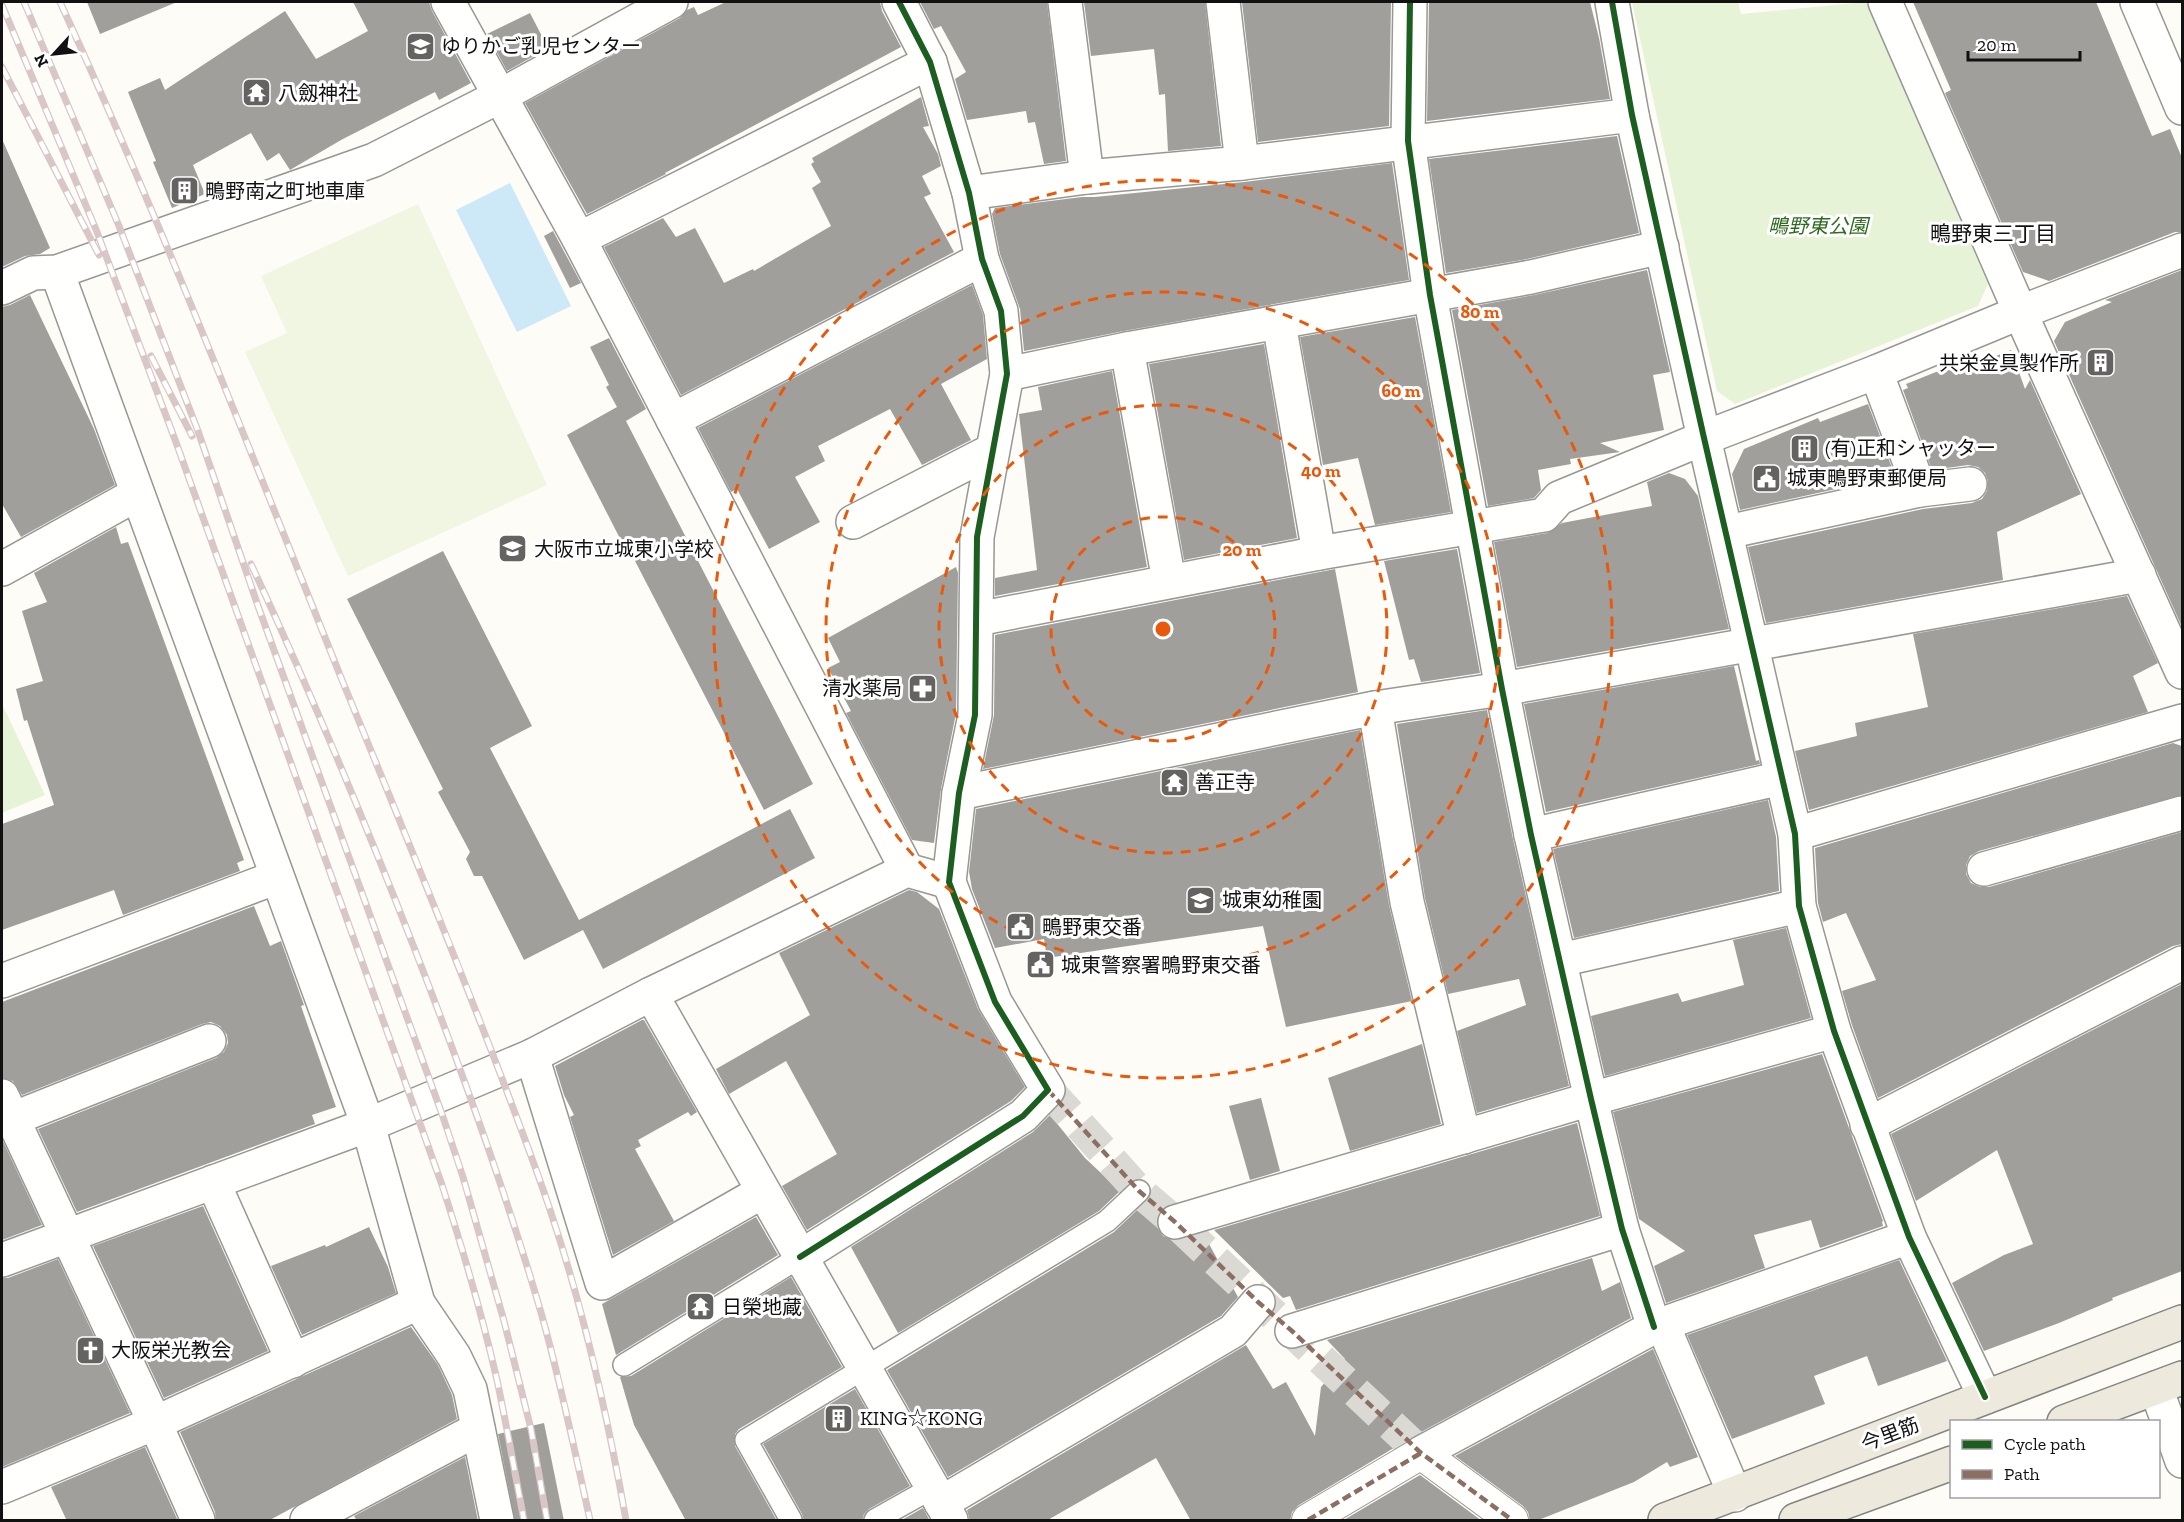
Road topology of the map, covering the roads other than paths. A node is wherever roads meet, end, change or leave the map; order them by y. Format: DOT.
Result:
graph roads {
  1 [pos="448,2"];
  2 [pos="671,2"];
  3 [pos="899,2"];
  4 [pos="1065,2"];
  5 [pos="1223,2"];
  6 [pos="1410,2"];
  7 [pos="1612,2"];
  8 [pos="1885,2"];
  9 [pos="2137,2"];
  10 [pos="930,62"];
  11 [pos="500,96"];
  12 [pos="2182,108"];
  13 [pos="1632,115"];
  14 [pos="1408,141"];
  15 [pos="1242,163"];
  16 [pos="1087,177"];
  17 [pos="969,193"];
  18 [pos="579,239"];
  19 [pos="1662,247"];
  20 [pos="2182,250"];
  21 [pos="982,258"];
  22 [pos="57,272"];
  23 [pos="2,288"];
  24 [pos="1430,295"];
  25 [pos="2021,312"];
  26 [pos="1279,322"];
  27 [pos="1127,349"];
  28 [pos="1876,372"];
  29 [pos="1006,374"];
  30 [pos="673,420"];
  31 [pos="1704,438"];
  32 [pos="991,451"];
  33 [pos="1970,484"];
  34 [pos="1920,490"];
  35 [pos="128,500"];
  36 [pos="854,522"];
  37 [pos="1474,528"];
  38 [pos="1727,532"];
  39 [pos="1318,553"];
  40 [pos="2,569"];
  41 [pos="2139,575"];
  42 [pos="1169,581"];
  43 [pos="977,619"];
  44 [pos="1752,643"];
  45 [pos="2182,672"];
  46 [pos="1502,689"];
  47 [pos="1375,708"];
  48 [pos="2182,721"];
  49 [pos="1782,778"];
  50 [pos="958,793"];
  51 [pos="2182,813"];
  52 [pos="1796,834"];
  53 [pos="1531,835"];
  54 [pos="1984,869"];
  55 [pos="908,870"];
  56 [pos="277,877"];
  57 [pos="949,882"];
  58 [pos="1799,906"];
  59 [pos="1560,960"];
  60 [pos="2182,963"];
  61 [pos="2,981"];
  62 [pos="651,994"];
  63 [pos="1834,1031"];
  64 [pos="209,1041"];
  65 [pos="532,1056"];
  66 [pos="1591,1099"];
  67 [pos="6,1111"];
  68 [pos="368,1125"];
  69 [pos="1867,1125"];
  70 [pos="1464,1137"];
  71 [pos="213,1182"];
  72 [pos="1139,1191"];
  73 [pos="762,1192"];
  74 [pos="1174,1222"];
  75 [pos="1622,1229"];
  76 [pos="67,1235"];
  77 [pos="1908,1237"];
  78 [pos="800,1257"];
  79 [pos="2,1260"];
  80 [pos="1258,1302"];
  81 [pos="418,1303"];
  82 [pos="2182,1322"];
  83 [pos="1658,1325"];
  84 [pos="1292,1331"];
  85 [pos="293,1361"];
  86 [pos="624,1365"];
  87 [pos="863,1368"];
  88 [pos="2169,1383"];
  89 [pos="1985,1397"];
  90 [pos="2069,1420"];
  91 [pos="155,1423"];
  92 [pos="478,1429"];
  93 [pos="1421,1453"];
  94 [pos="2182,1461"];
  95 [pos="1950,1464"];
  96 [pos="2,1486"];
  97 [pos="1735,1495"];
  98 [pos="941,1504"];
  99 [pos="198,1521"];
  100 [pos="307,1521"];
  101 [pos="497,1521"];
  102 [pos="791,1521"];
  103 [pos="875,1521"];
  104 [pos="1308,1521"];
  105 [pos="1512,1521"];
  106 [pos="1665,1521"];
  107 [pos="1796,1521"];
  1 -- 11 [label="street"];
  2 -- 11 [label="street"];
  3 -- 10 [label="street"];
  4 -- 16 [label="street"];
  5 -- 15 [label="street"];
  6 -- 14 [label="street"];
  7 -- 13 [label="street"];
  8 -- 25 [label="street"];
  9 -- 12 [label="street"];
  10 -- 17 [label="street"];
  10 -- 18 [label="street"];
  11 -- 18 [label="street"];
  11 -- 22 [label="street"];
  13 -- 14 [label="street"];
  13 -- 19 [label="street"];
  14 -- 15 [label="street"];
  14 -- 24 [label="street"];
  15 -- 16 [label="street"];
  16 -- 17 [label="street"];
  17 -- 21 [label="street"];
  18 -- 30 [label="street"];
  19 -- 24 [label="street"];
  19 -- 31 [label="street"];
  20 -- 25 [label="street"];
  21 -- 29 [label="street"];
  21 -- 30 [label="street"];
  22 -- 23 [label="street"];
  22 -- 56 [label="street"];
  24 -- 26 [label="street"];
  24 -- 37 [label="street"];
  25 -- 28 [label="street"];
  25 -- 41 [label="street"];
  26 -- 27 [label="street"];
  26 -- 39 [label="street"];
  27 -- 29 [label="street"];
  27 -- 42 [label="street"];
  28 -- 31 [label="street"];
  28 -- 34 [label="street"];
  29 -- 32 [label="street"];
  30 -- 55 [label="street"];
  31 -- 37 [label="street"];
  31 -- 38 [label="street"];
  32 -- 36 [label="street"];
  32 -- 43 [label="street"];
  33 -- 34 [label="street"];
  34 -- 38 [label="street"];
  35 -- 40 [label="street"];
  37 -- 39 [label="street"];
  37 -- 46 [label="street"];
  38 -- 44 [label="street"];
  39 -- 42 [label="street"];
  41 -- 44 [label="street"];
  41 -- 45 [label="street"];
  42 -- 43 [label="street"];
  43 -- 50 [label="street"];
  44 -- 46 [label="street"];
  44 -- 49 [label="street"];
  46 -- 47 [label="street"];
  46 -- 53 [label="street"];
  47 -- 50 [label="street"];
  47 -- 70 [label="street"];
  48 -- 52 [label="street"];
  49 -- 52 [label="street"];
  49 -- 53 [label="street"];
  50 -- 57 [label="street"];
  51 -- 54 [label="street"];
  52 -- 58 [label="street"];
  53 -- 59 [label="street"];
  55 -- 57 [label="street"];
  55 -- 62 [label="street"];
  56 -- 61 [label="street"];
  56 -- 68 [label="street"];
  57 -- 78 [label="street"];
  58 -- 59 [label="street"];
  58 -- 63 [label="street"];
  59 -- 66 [label="street"];
  60 -- 69 [label="street"];
  62 -- 65 [label="street"];
  62 -- 73 [label="street"];
  63 -- 66 [label="street"];
  63 -- 69 [label="street"];
  64 -- 67 [label="street"];
  65 -- 68 [label="street"];
  65 -- 73 [label="street"];
  66 -- 70 [label="street"];
  66 -- 75 [label="street"];
  67 -- 76 [label="street"];
  68 -- 71 [label="street"];
  68 -- 81 [label="street"];
  69 -- 77 [label="street"];
  70 -- 74 [label="street"];
  71 -- 76 [label="street"];
  71 -- 85 [label="street"];
  72 -- 87 [label="lane"];
  73 -- 78 [label="street"];
  75 -- 83 [label="street"];
  75 -- 84 [label="street"];
  76 -- 79 [label="street"];
  76 -- 91 [label="street"];
  77 -- 83 [label="street"];
  77 -- 89 [label="street"];
  78 -- 86 [label="lane"];
  78 -- 87 [label="street"];
  80 -- 98 [label="street"];
  81 -- 85 [label="street"];
  81 -- 92 [label="street"];
  82 -- 89 [label="main road, 今里筋"];
  83 -- 93 [label="street"];
  83 -- 97 [label="street"];
  85 -- 91 [label="street"];
  87 -- 98 [label="street"];
  87 -- 102 [label="lane"];
  88 -- 90 [label="main road"];
  88 -- 94 [label="street"];
  89 -- 97 [label="main road, 今里筋"];
  91 -- 96 [label="street"];
  91 -- 99 [label="street"];
  92 -- 100 [label="street"];
  92 -- 101 [label="street"];
  93 -- 104 [label="street"];
  93 -- 105 [label="street"];
  95 -- 107 [label="main road"];
  97 -- 106 [label="main road, 今里筋"];
  98 -- 103 [label="lane"];
}
